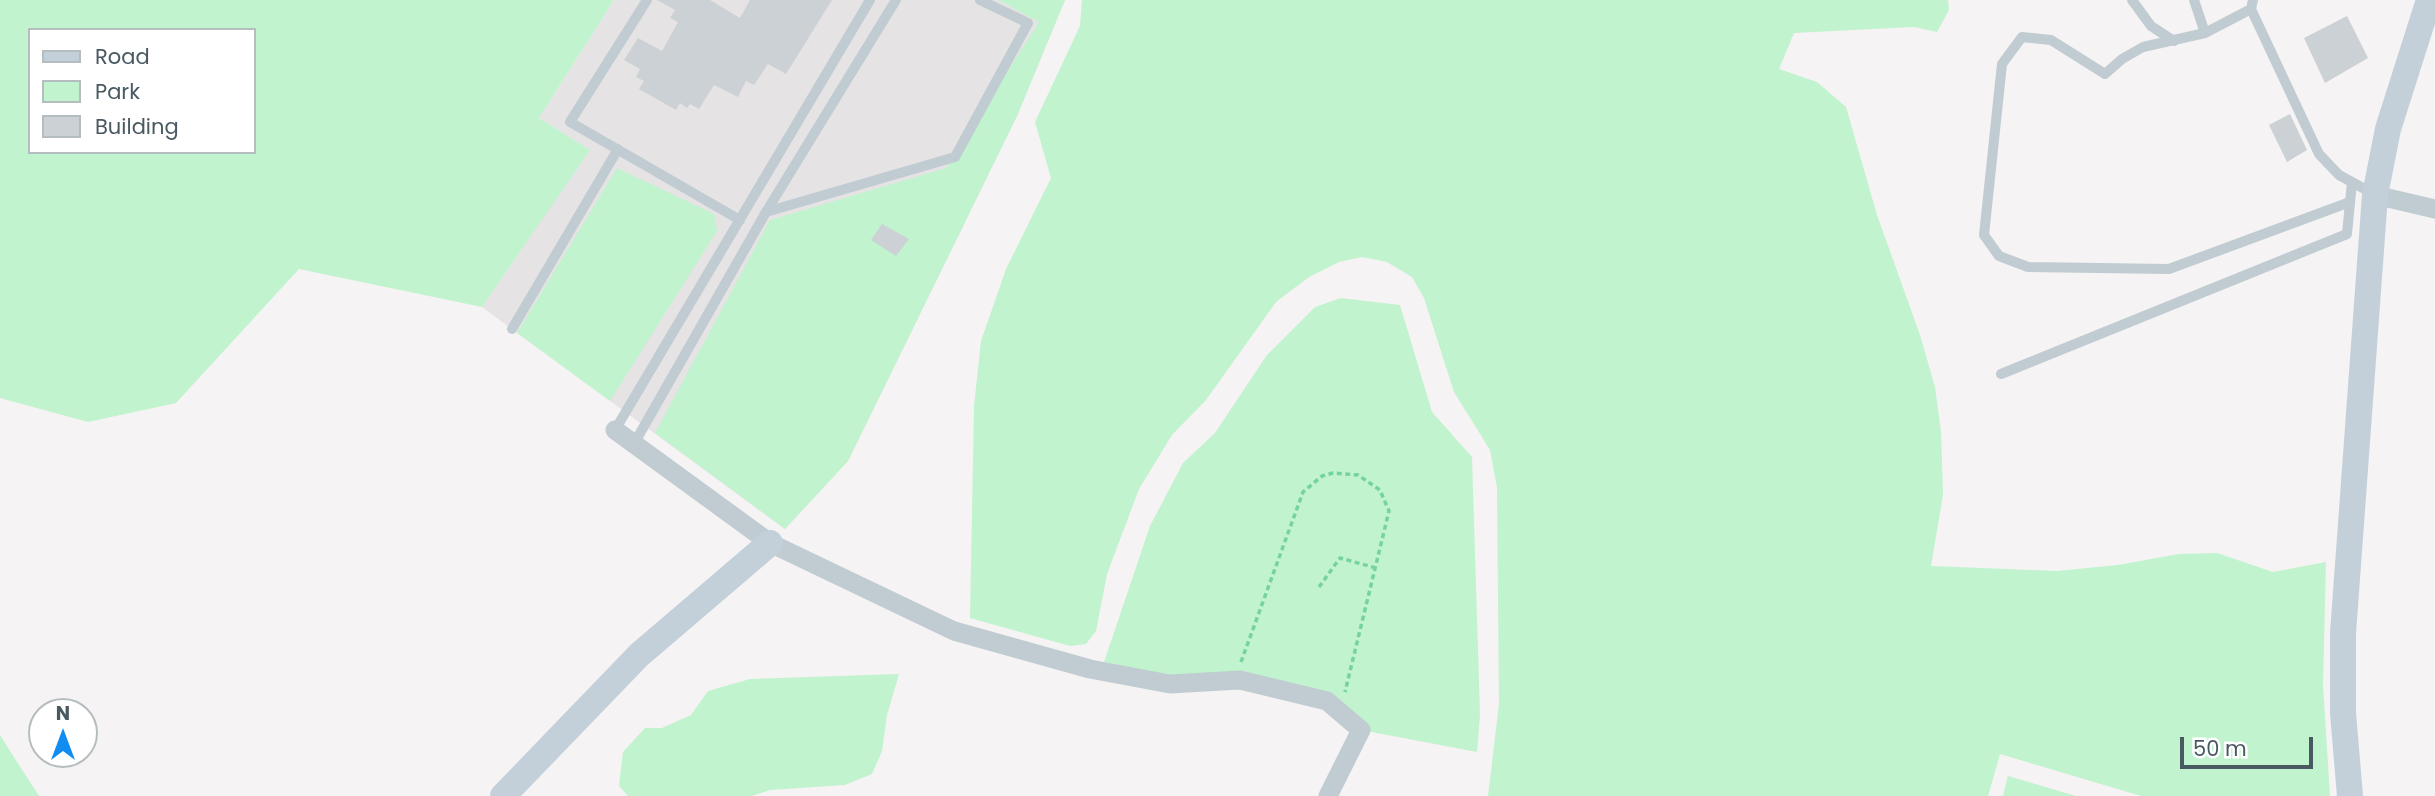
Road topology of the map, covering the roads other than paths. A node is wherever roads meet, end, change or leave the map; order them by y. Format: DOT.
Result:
graph roads {
  1 [pos="647,0"];
  2 [pos="870,0"];
  3 [pos="896,0"];
  4 [pos="981,0"];
  5 [pos="2132,0"];
  6 [pos="2194,0"];
  7 [pos="2429,0"];
  8 [pos="2252,5"];
  9 [pos="2205,33"];
  10 [pos="2174,41"];
  11 [pos="618,149"];
  12 [pos="2351,182"];
  13 [pos="2375,195"];
  14 [pos="2350,202"];
  15 [pos="2435,209"];
  16 [pos="766,212"];
  17 [pos="740,220"];
  18 [pos="512,329"];
  19 [pos="2001,374"];
  20 [pos="615,430"];
  21 [pos="635,442"];
  22 [pos="770,543"];
  23 [pos="503,796"];
  24 [pos="1328,796"];
  25 [pos="2350,796"];
  1 -- 11 [label="lane"];
  2 -- 17 [label="lane"];
  3 -- 16 [label="lane"];
  4 -- 16 [label="lane"];
  5 -- 10 [label="lane"];
  6 -- 9 [label="lane"];
  7 -- 13 [label="street"];
  8 -- 9 [label="lane"];
  8 -- 12 [label="lane"];
  9 -- 10 [label="lane"];
  10 -- 14 [label="lane"];
  11 -- 17 [label="lane"];
  11 -- 18 [label="lane"];
  12 -- 13 [label="lane"];
  12 -- 14 [label="lane"];
  13 -- 15 [label="street"];
  13 -- 25 [label="street"];
  14 -- 19 [label="lane"];
  16 -- 21 [label="lane"];
  17 -- 20 [label="lane"];
  20 -- 21 [label="street"];
  21 -- 22 [label="street"];
  22 -- 23 [label="street"];
  22 -- 24 [label="street"];
}
